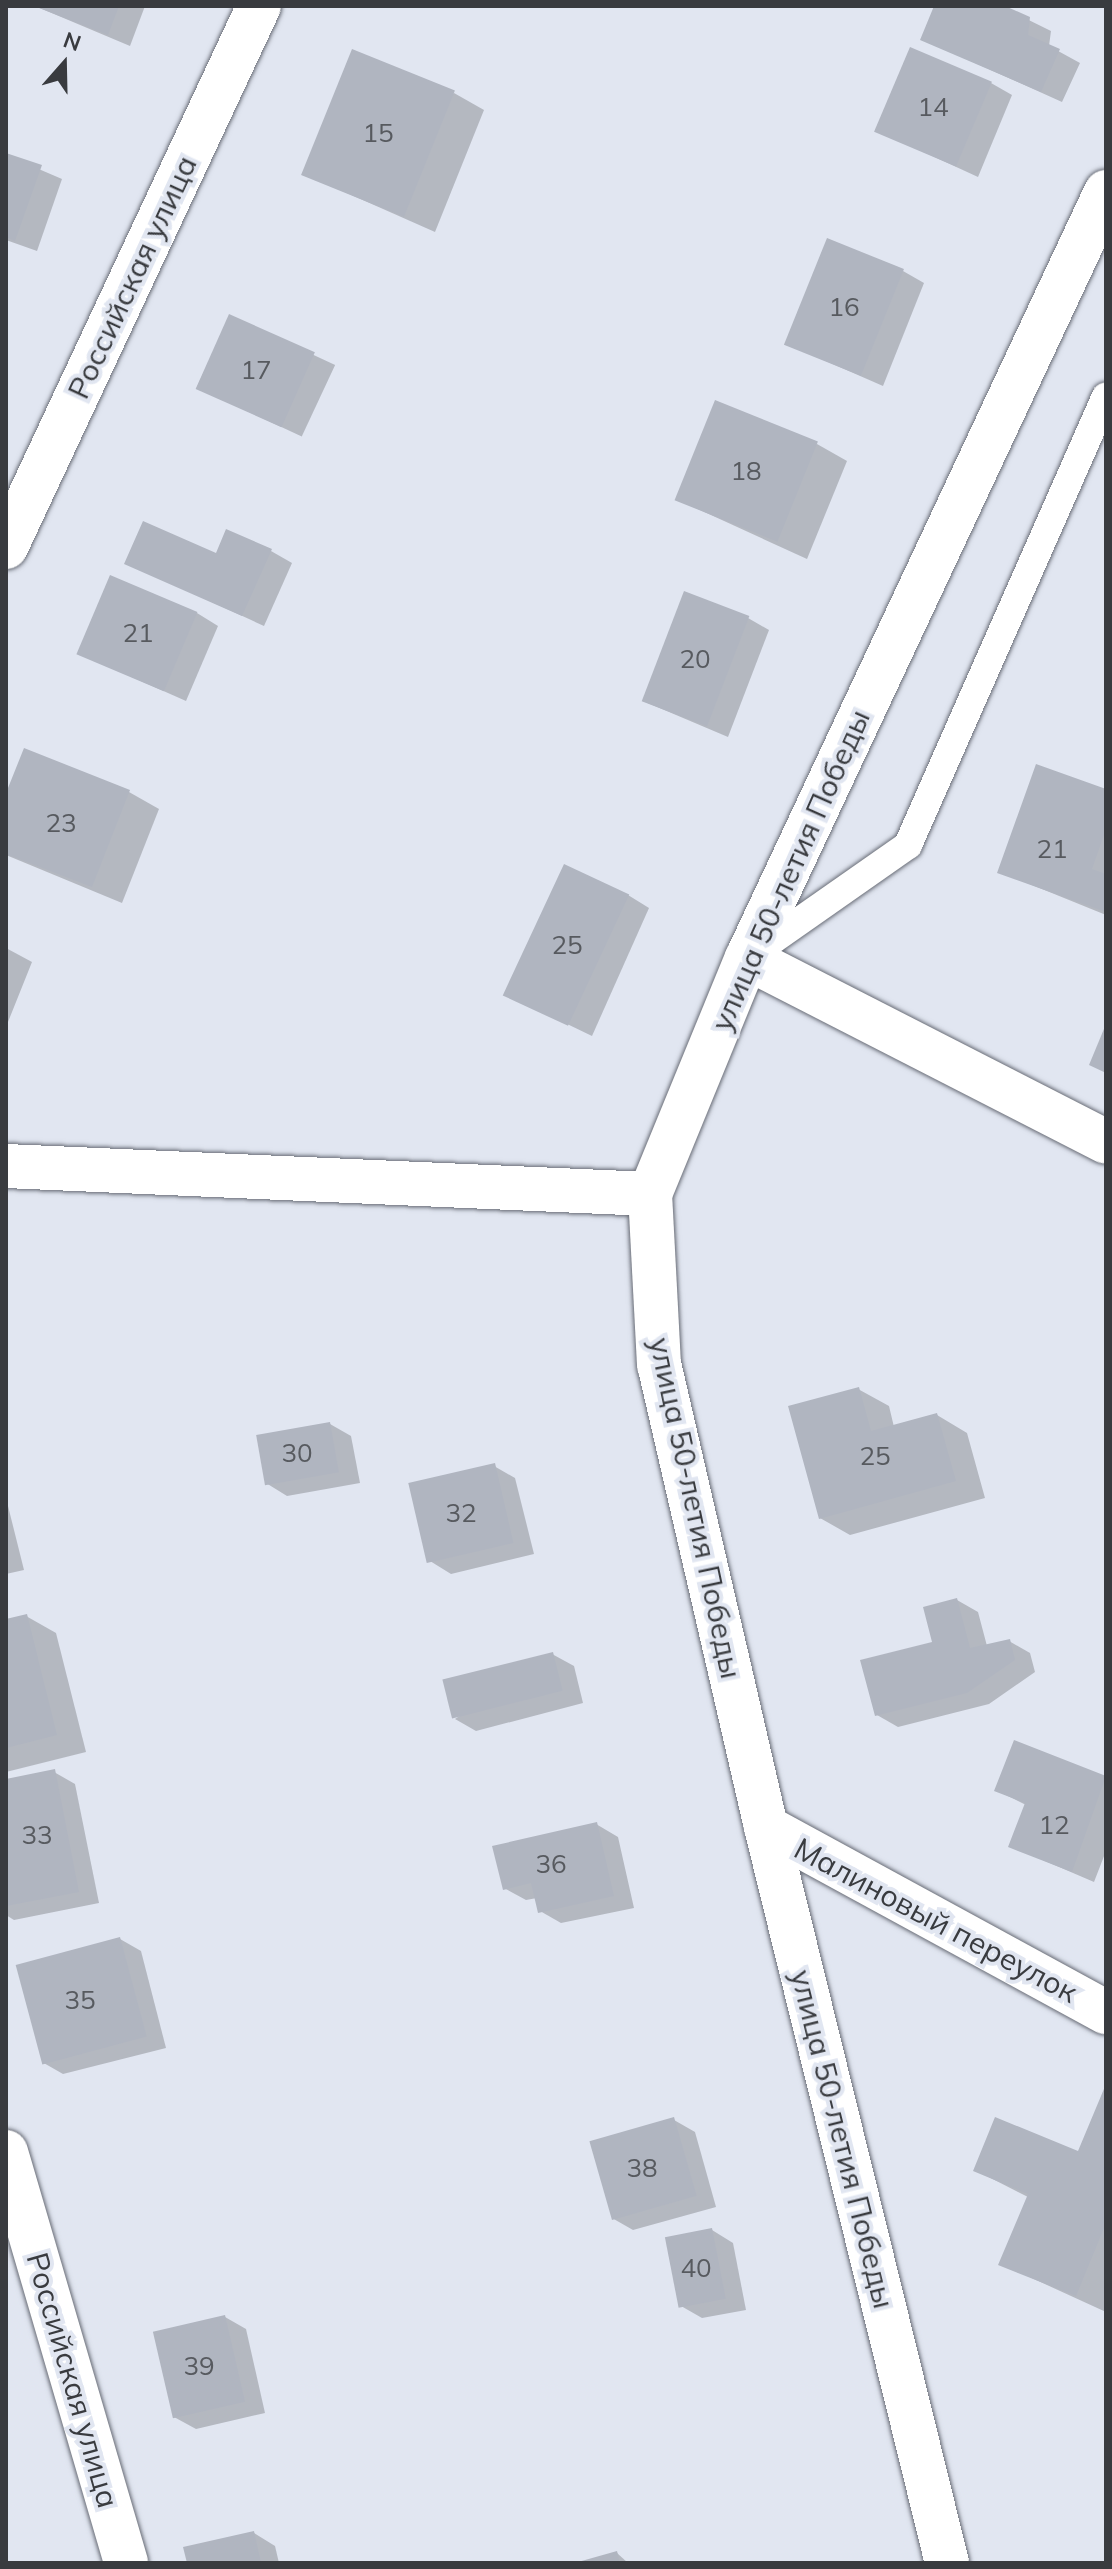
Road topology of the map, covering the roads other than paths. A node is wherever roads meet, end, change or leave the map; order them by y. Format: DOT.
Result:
graph roads {
  1 [pos="259,6"];
  2 [pos="1106,192"];
  3 [pos="1106,397"];
  4 [pos="6,547"];
  5 [pos="747,958"];
  6 [pos="1106,1142"];
  7 [pos="6,1166"];
  8 [pos="650,1194"];
  9 [pos="766,1827"];
  10 [pos="1106,2012"];
  11 [pos="6,2152"];
  12 [pos="126,2563"];
  13 [pos="947,2563"];
  1 -- 4 [label="street, Российская улица"];
  2 -- 5 [label="street, улица 50-летия Победы"];
  3 -- 5 [label="lane"];
  5 -- 6 [label="street"];
  5 -- 8 [label="street, улица 50-летия Победы"];
  7 -- 8 [label="street"];
  8 -- 9 [label="street, улица 50-летия Победы"];
  9 -- 10 [label="street, Малиновый переулок"];
  9 -- 13 [label="street, улица 50-летия Победы"];
  11 -- 12 [label="street, Российская улица"];
}
